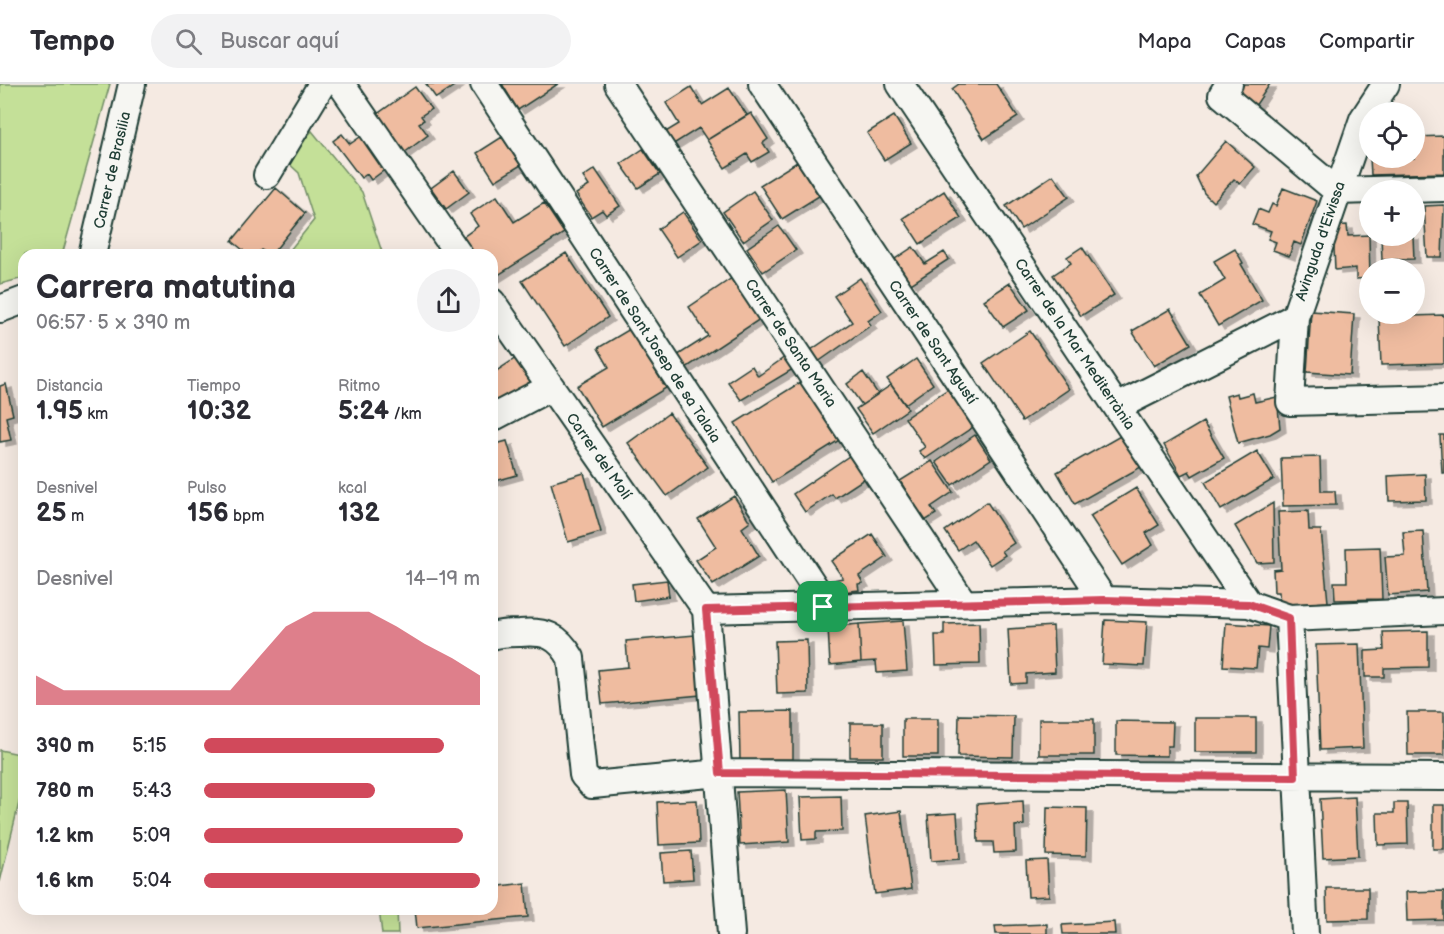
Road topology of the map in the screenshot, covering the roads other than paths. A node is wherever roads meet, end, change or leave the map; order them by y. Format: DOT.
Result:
graph roads {
  1 [pos="132,84"];
  2 [pos="322,84"];
  3 [pos="341,84"];
  4 [pos="484,84"];
  5 [pos="618,84"];
  6 [pos="762,84"];
  7 [pos="900,84"];
  8 [pos="1229,84"];
  9 [pos="1386,84"];
  10 [pos="267,175"];
  11 [pos="1444,189"];
  12 [pos="1337,191"];
  13 [pos="93,249"];
  14 [pos="455,249"];
  15 [pos="18,302"];
  16 [pos="0,309"];
  17 [pos="498,311"];
  18 [pos="1295,317"];
  19 [pos="551,387"];
  20 [pos="1444,398"];
  21 [pos="1117,407"];
  22 [pos="498,415"];
  23 [pos="1104,600"];
  24 [pos="963,602"];
  25 [pos="1249,604"];
  26 [pos="823,607"];
  27 [pos="706,610"];
  28 [pos="1444,611"];
  29 [pos="1289,618"];
  30 [pos="498,636"];
  31 [pos="720,773"];
  32 [pos="1295,777"];
  33 [pos="1444,777"];
  34 [pos="731,934"];
  35 [pos="1305,934"];
  1 -- 13 [label="street, Carrer de Brasilia"];
  2 -- 10 [label="street"];
  3 -- 14 [label="street"];
  4 -- 26 [label="street, Carrer de Sant Josep de sa Talaia"];
  5 -- 24 [label="street, Carrer de Santa Maria"];
  6 -- 23 [label="street, Carrer de Sant Agustí"];
  7 -- 21 [label="street, Carrer de la Mar Mediterrània"];
  8 -- 12 [label="street"];
  9 -- 12 [label="street, Avinguda d'Eivissa"];
  11 -- 12 [label="street"];
  12 -- 18 [label="street, Avinguda d'Eivissa"];
  15 -- 16 [label="street"];
  17 -- 19 [label="street, Carrer del Molí"];
  18 -- 20 [label="street"];
  18 -- 21 [label="street, Avinguda d'Eivissa"];
  19 -- 22 [label="street"];
  19 -- 27 [label="street, Carrer del Molí"];
  21 -- 25 [label="street, Carrer de la Mar Mediterrània"];
  23 -- 24 [label="street"];
  23 -- 25 [label="street"];
  24 -- 26 [label="street"];
  25 -- 29 [label="street"];
  26 -- 27 [label="street"];
  27 -- 31 [label="street"];
  28 -- 29 [label="street"];
  29 -- 32 [label="street"];
  30 -- 31 [label="street"];
  31 -- 32 [label="street"];
  31 -- 34 [label="street"];
  32 -- 33 [label="street"];
  32 -- 35 [label="street"];
}
